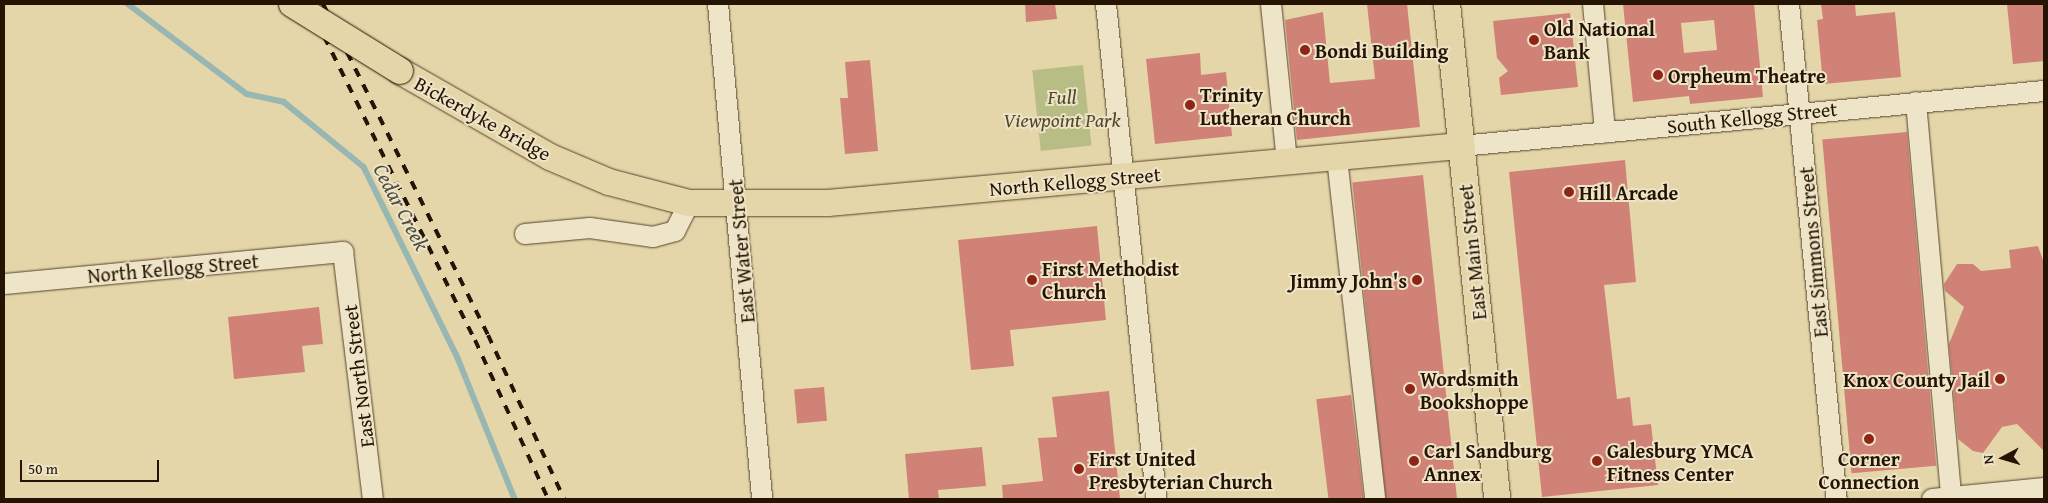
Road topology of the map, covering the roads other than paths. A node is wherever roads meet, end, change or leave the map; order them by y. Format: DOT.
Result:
graph roads {
  1 [pos="292,4"];
  2 [pos="718,4"];
  3 [pos="1106,4"];
  4 [pos="1271,4"];
  5 [pos="1447,4"];
  6 [pos="1593,4"];
  7 [pos="1789,4"];
  8 [pos="2044,91"];
  9 [pos="1916,102"];
  10 [pos="1800,111"];
  11 [pos="1605,132"];
  12 [pos="1461,146"];
  13 [pos="1338,158"];
  14 [pos="1287,162"];
  15 [pos="1123,176"];
  16 [pos="688,203"];
  17 [pos="737,205"];
  18 [pos="525,234"];
  19 [pos="343,252"];
  20 [pos="4,284"];
  21 [pos="2044,488"];
  22 [pos="1942,498"];
  23 [pos="373,499"];
  24 [pos="762,499"];
  25 [pos="1156,499"];
  26 [pos="1375,499"];
  27 [pos="1497,499"];
  28 [pos="1837,499"];
  1 -- 16 [label="main road, Bickerdyke Bridge, bridge"];
  2 -- 17 [label="street, East Water Street"];
  3 -- 15 [label="street"];
  4 -- 14 [label="street"];
  5 -- 12 [label="main road, East Main Street"];
  6 -- 11 [label="street"];
  7 -- 10 [label="street, East Simmons Street"];
  8 -- 9 [label="street, South Kellogg Street"];
  9 -- 10 [label="street, South Kellogg Street"];
  9 -- 22 [label="street"];
  10 -- 11 [label="street, South Kellogg Street"];
  10 -- 28 [label="street, East Simmons Street"];
  11 -- 12 [label="street, South Kellogg Street"];
  12 -- 13 [label="main road, North Kellogg Street"];
  12 -- 27 [label="main road, East Main Street"];
  13 -- 14 [label="main road, North Kellogg Street"];
  13 -- 26 [label="street"];
  14 -- 15 [label="main road, North Kellogg Street"];
  15 -- 17 [label="main road, North Kellogg Street"];
  15 -- 25 [label="street"];
  16 -- 17 [label="main road, North Kellogg Street"];
  16 -- 18 [label="street"];
  17 -- 24 [label="street, East Water Street"];
  19 -- 20 [label="street, North Kellogg Street"];
  19 -- 23 [label="street, East North Street"];
  21 -- 22 [label="street"];
}
